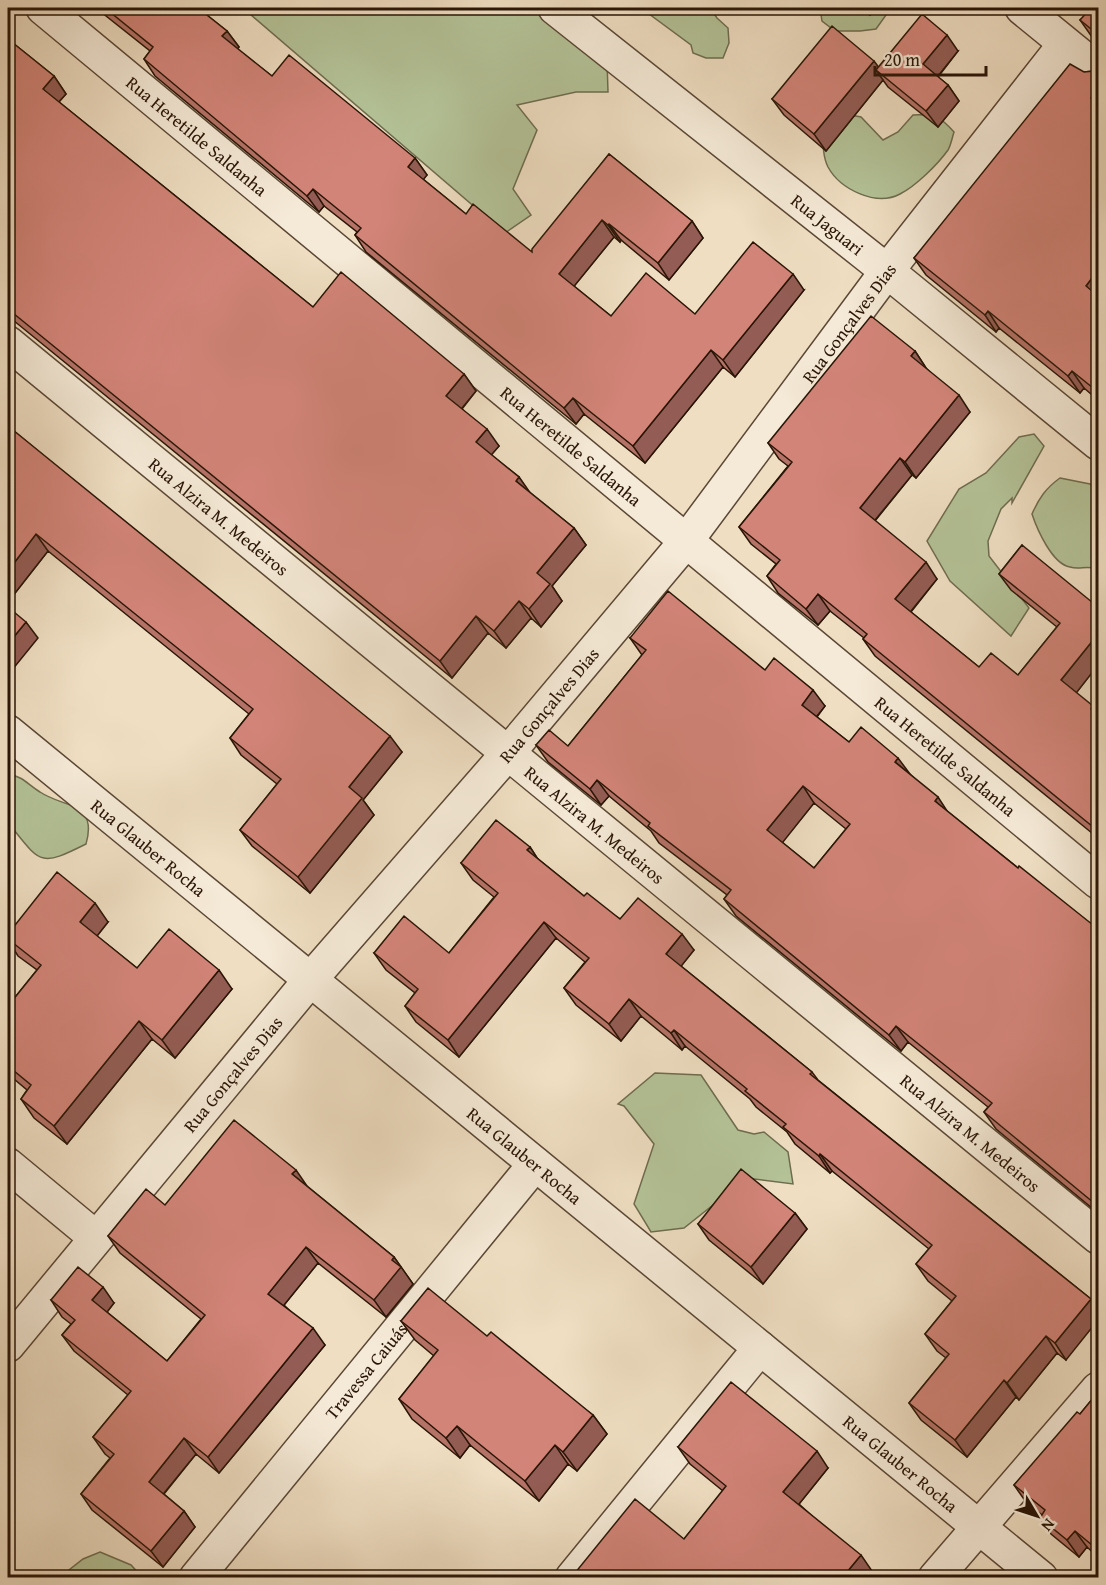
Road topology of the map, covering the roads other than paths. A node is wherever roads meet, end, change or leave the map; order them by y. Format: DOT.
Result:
graph roads {
  1 [pos="43,8"];
  2 [pos="555,8"];
  3 [pos="1022,8"];
  4 [pos="1065,44"];
  5 [pos="1098,70"];
  6 [pos="887,271"];
  7 [pos="8,343"];
  8 [pos="1098,443"];
  9 [pos="687,540"];
  10 [pos="8,732"];
  11 [pos="508,753"];
  12 [pos="1098,882"];
  13 [pos="310,980"];
  14 [pos="535,1164"];
  15 [pos="8,1165"];
  16 [pos="1098,1237"];
  17 [pos="95,1238"];
  18 [pos="8,1345"];
  19 [pos="760,1348"];
  20 [pos="1098,1389"];
  21 [pos="978,1526"];
  22 [pos="196,1578"];
  23 [pos="572,1578"];
  24 [pos="935,1578"];
  25 [pos="1041,1578"];
  1 -- 9 [label="street, Rua Heretilde Saldanha"];
  2 -- 6 [label="street, Rua Jaguari"];
  3 -- 4 [label="street"];
  4 -- 5 [label="street"];
  4 -- 6 [label="street, Rua Gonçalves Dias"];
  6 -- 8 [label="street, Rua Jaguari"];
  6 -- 9 [label="street, Rua Gonçalves Dias"];
  7 -- 11 [label="street, Rua Alzira M. Medeiros"];
  9 -- 11 [label="street, Rua Gonçalves Dias"];
  9 -- 12 [label="street, Rua Heretilde Saldanha"];
  10 -- 13 [label="street, Rua Glauber Rocha"];
  11 -- 13 [label="street, Rua Gonçalves Dias"];
  11 -- 16 [label="street, Rua Alzira M. Medeiros"];
  13 -- 14 [label="street, Rua Glauber Rocha"];
  13 -- 17 [label="street, Rua Gonçalves Dias"];
  14 -- 19 [label="street, Rua Glauber Rocha"];
  14 -- 22 [label="street, Travessa Caiuás"];
  15 -- 17 [label="street"];
  17 -- 18 [label="street, Rua Gonçalves Dias"];
  19 -- 21 [label="street, Rua Glauber Rocha"];
  19 -- 23 [label="street"];
  20 -- 21 [label="street"];
  21 -- 24 [label="street"];
  21 -- 25 [label="street, Rua Glauber Rocha"];
}
